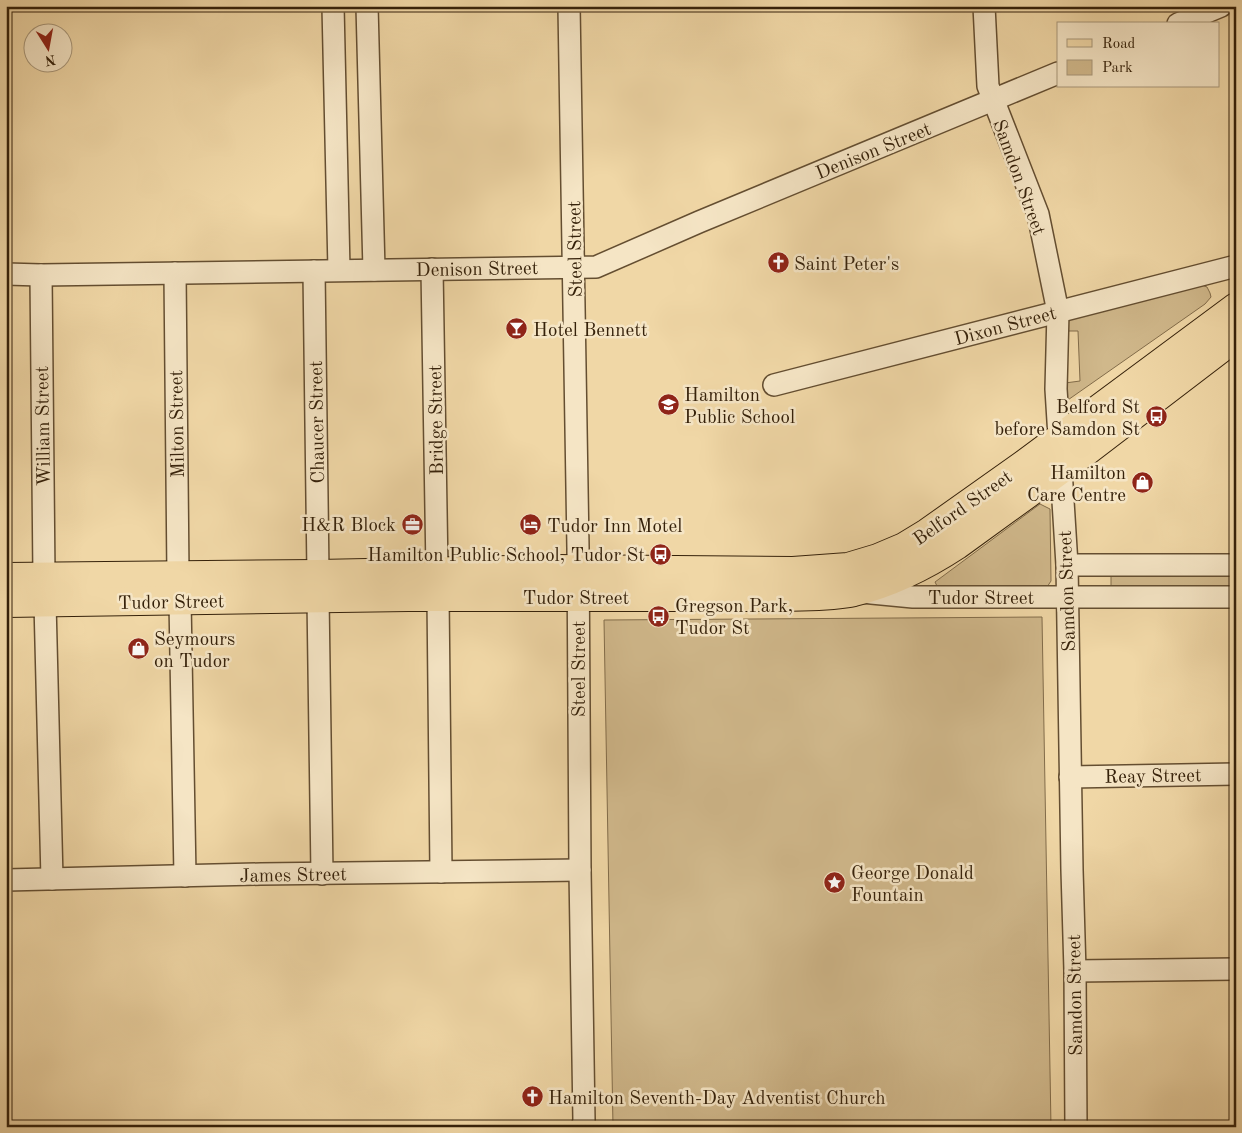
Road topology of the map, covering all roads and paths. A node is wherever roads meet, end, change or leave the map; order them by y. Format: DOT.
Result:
graph roads {
  1 [pos="333,6"];
  2 [pos="367,6"];
  3 [pos="569,6"];
  4 [pos="984,6"];
  5 [pos="1221,6"];
  6 [pos="1183,22"];
  7 [pos="1057,73"];
  8 [pos="992,101"];
  9 [pos="1236,266"];
  10 [pos="574,267"];
  11 [pos="432,269"];
  12 [pos="339,270"];
  13 [pos="374,270"];
  14 [pos="314,271"];
  15 [pos="174,273"];
  16 [pos="6,274"];
  17 [pos="41,275"];
  18 [pos="1236,306"];
  19 [pos="1058,312"];
  20 [pos="1236,338"];
  21 [pos="774,385"];
  22 [pos="1060,437"];
  23 [pos="1062,470"];
  24 [pos="904,547"];
  25 [pos="1067,565"];
  26 [pos="1236,565"];
  27 [pos="578,569"];
  28 [pos="6,577"];
  29 [pos="437,584"];
  30 [pos="318,586"];
  31 [pos="179,588"];
  32 [pos="45,590"];
  33 [pos="854,592"];
  34 [pos="578,597"];
  35 [pos="1067,597"];
  36 [pos="1236,597"];
  37 [pos="6,603"];
  38 [pos="1236,774"];
  39 [pos="1070,777"];
  40 [pos="580,870"];
  41 [pos="440,872"];
  42 [pos="322,874"];
  43 [pos="185,876"];
  44 [pos="6,880"];
  45 [pos="52,880"];
  46 [pos="1236,969"];
  47 [pos="1075,971"];
  48 [pos="585,1125"];
  49 [pos="1076,1127"];
  1 -- 12 [label="street"];
  2 -- 13 [label="street"];
  3 -- 10 [label="street, Steel Street"];
  4 -- 8 [label="street, Samdon Street"];
  5 -- 6 [label="street"];
  7 -- 8 [label="street, Denison Street"];
  8 -- 10 [label="street, Denison Street"];
  8 -- 19 [label="street, Samdon Street"];
  9 -- 19 [label="street, Dixon Street"];
  10 -- 11 [label="street, Denison Street"];
  10 -- 27 [label="street, Steel Street"];
  11 -- 13 [label="street, Denison Street"];
  11 -- 29 [label="street, Bridge Street"];
  12 -- 13 [label="street, Denison Street"];
  12 -- 14 [label="street, Denison Street"];
  14 -- 15 [label="street, Denison Street"];
  14 -- 30 [label="street, Chaucer Street"];
  15 -- 17 [label="street, Denison Street"];
  15 -- 31 [label="street, Milton Street"];
  16 -- 17 [label="street, Denison Street"];
  17 -- 32 [label="street, William Street"];
  18 -- 22 [label="main road, Belford Street"];
  19 -- 21 [label="street, Dixon Street"];
  19 -- 22 [label="street, Samdon Street"];
  20 -- 23 [label="main road, Belford Street"];
  22 -- 23 [label="street, Samdon Street"];
  22 -- 24 [label="main road, Belford Street"];
  23 -- 25 [label="street, Samdon Street"];
  23 -- 33 [label="main road, Belford Street"];
  24 -- 27 [label="main road, Tudor Street"];
  25 -- 26 [label="street"];
  25 -- 35 [label="street, Samdon Street"];
  27 -- 29 [label="main road, Tudor Street"];
  27 -- 34 [label="street, Steel Street"];
  28 -- 32 [label="main road, Tudor Street"];
  29 -- 30 [label="main road, Tudor Street"];
  29 -- 34 [label="main road, Tudor Street"];
  29 -- 41 [label="street, Bridge Street"];
  30 -- 31 [label="main road, Tudor Street"];
  30 -- 42 [label="street, Chaucer Street"];
  31 -- 32 [label="main road, Tudor Street"];
  31 -- 43 [label="street, Milton Street"];
  32 -- 37 [label="main road, Tudor Street"];
  32 -- 45 [label="street, William Street"];
  33 -- 34 [label="main road, Tudor Street"];
  33 -- 35 [label="street, Tudor Street"];
  34 -- 40 [label="street, Steel Street"];
  35 -- 36 [label="street, Tudor Street"];
  35 -- 39 [label="street, Samdon Street"];
  38 -- 39 [label="street, Reay Street"];
  39 -- 47 [label="street, Samdon Street"];
  40 -- 41 [label="street, James Street"];
  40 -- 48 [label="street, Steel Street"];
  41 -- 42 [label="street, James Street"];
  42 -- 43 [label="street, James Street"];
  43 -- 45 [label="street, James Street"];
  44 -- 45 [label="street, James Street"];
  46 -- 47 [label="street"];
  47 -- 49 [label="street, Samdon Street"];
}
